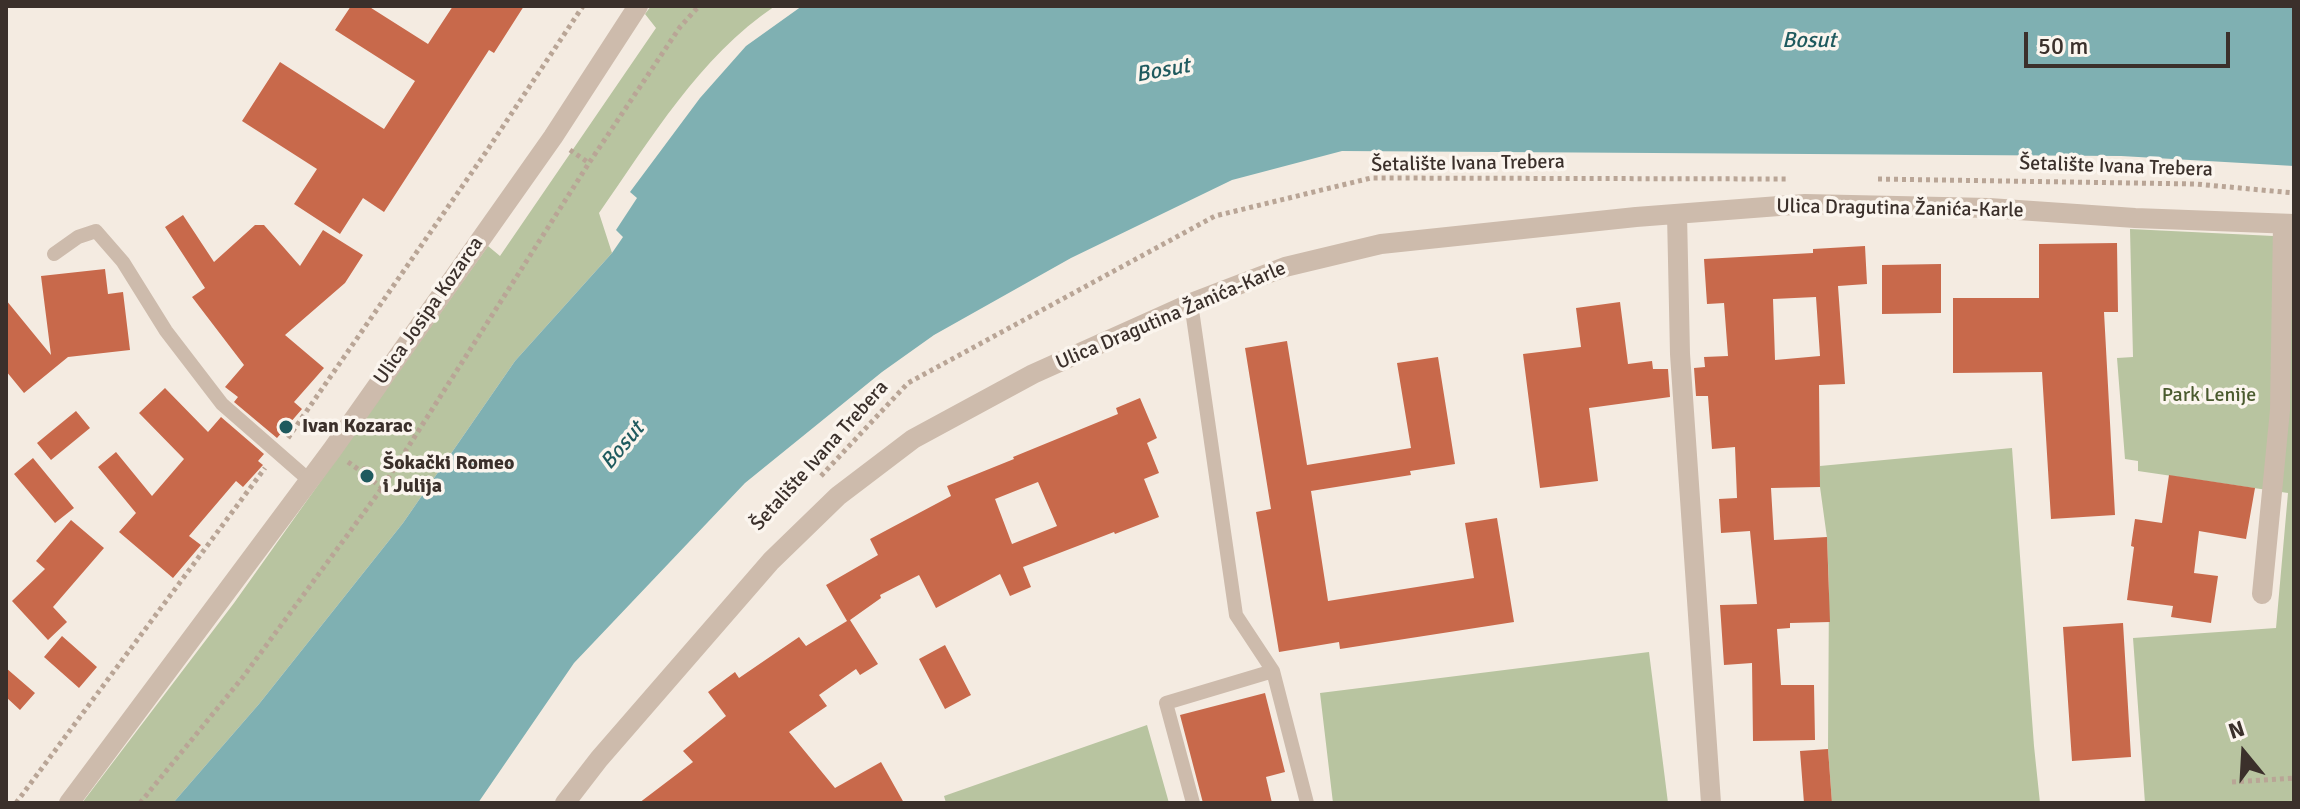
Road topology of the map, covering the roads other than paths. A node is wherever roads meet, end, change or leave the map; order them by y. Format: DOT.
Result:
graph roads {
  1 [pos="638,6"];
  2 [pos="1677,214"];
  3 [pos="2288,224"];
  4 [pos="54,254"];
  5 [pos="1191,303"];
  6 [pos="309,480"];
  7 [pos="2262,594"];
  8 [pos="1273,671"];
  9 [pos="69,803"];
  10 [pos="565,803"];
  11 [pos="1193,803"];
  12 [pos="1307,803"];
  13 [pos="1711,803"];
  1 -- 6 [label="street, Ulica Josipa Kozarca"];
  2 -- 3 [label="street, Ulica Dragutina Žanića-Karle"];
  2 -- 5 [label="street, Ulica Dragutina Žanića-Karle"];
  2 -- 13 [label="street"];
  3 -- 7 [label="street, Ulica Dragutina Žanića-Karle"];
  4 -- 6 [label="lane"];
  5 -- 8 [label="lane"];
  5 -- 10 [label="street, Ulica Dragutina Žanića-Karle"];
  6 -- 9 [label="street, Ulica Josipa Kozarca"];
  8 -- 11 [label="lane"];
  8 -- 12 [label="lane"];
}
